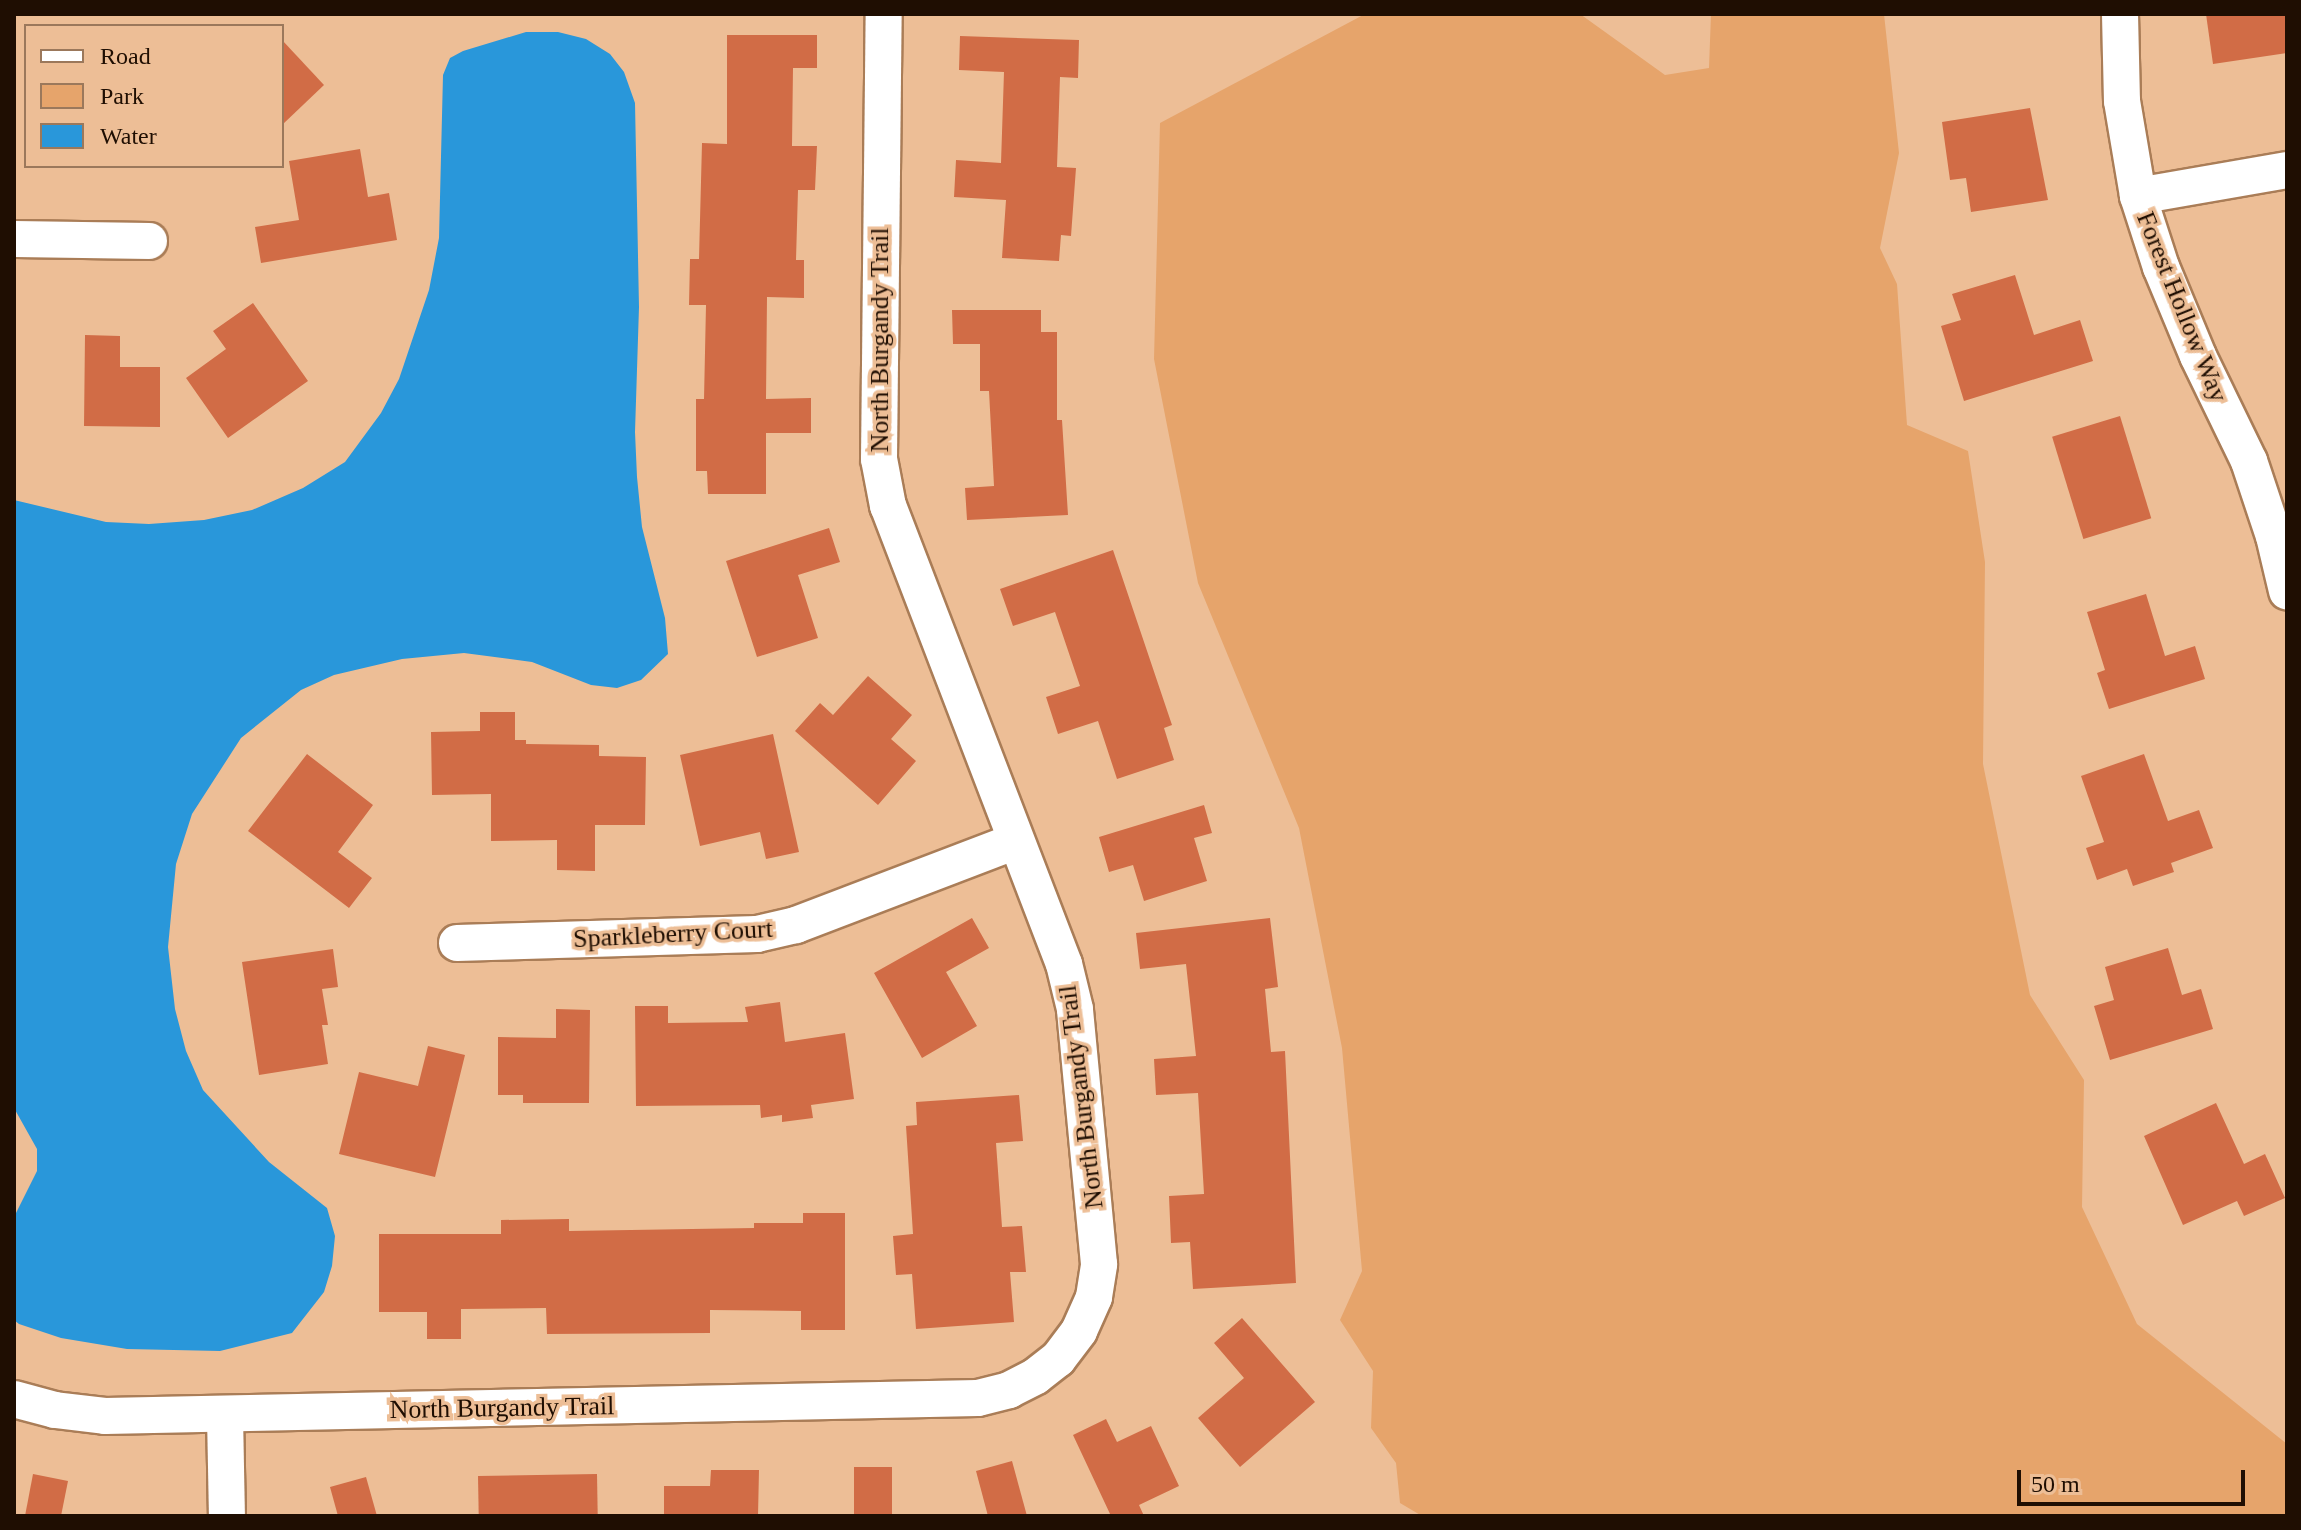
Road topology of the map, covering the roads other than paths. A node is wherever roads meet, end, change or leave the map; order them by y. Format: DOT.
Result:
graph roads {
  1 [pos="884,14"];
  2 [pos="2120,14"];
  3 [pos="2287,170"];
  4 [pos="2138,196"];
  5 [pos="14,239"];
  6 [pos="149,241"];
  7 [pos="2287,591"];
  8 [pos="1016,841"];
  9 [pos="457,943"];
  10 [pos="14,1399"];
  11 [pos="225,1415"];
  12 [pos="227,1516"];
  1 -- 8 [label="street, North Burgandy Trail"];
  2 -- 4 [label="street, Forest Hollow Way"];
  3 -- 4 [label="street"];
  4 -- 7 [label="street, Forest Hollow Way"];
  5 -- 6 [label="street"];
  8 -- 9 [label="street, Sparkleberry Court"];
  8 -- 11 [label="street, North Burgandy Trail"];
  10 -- 11 [label="street, North Burgandy Trail"];
  11 -- 12 [label="street"];
}
